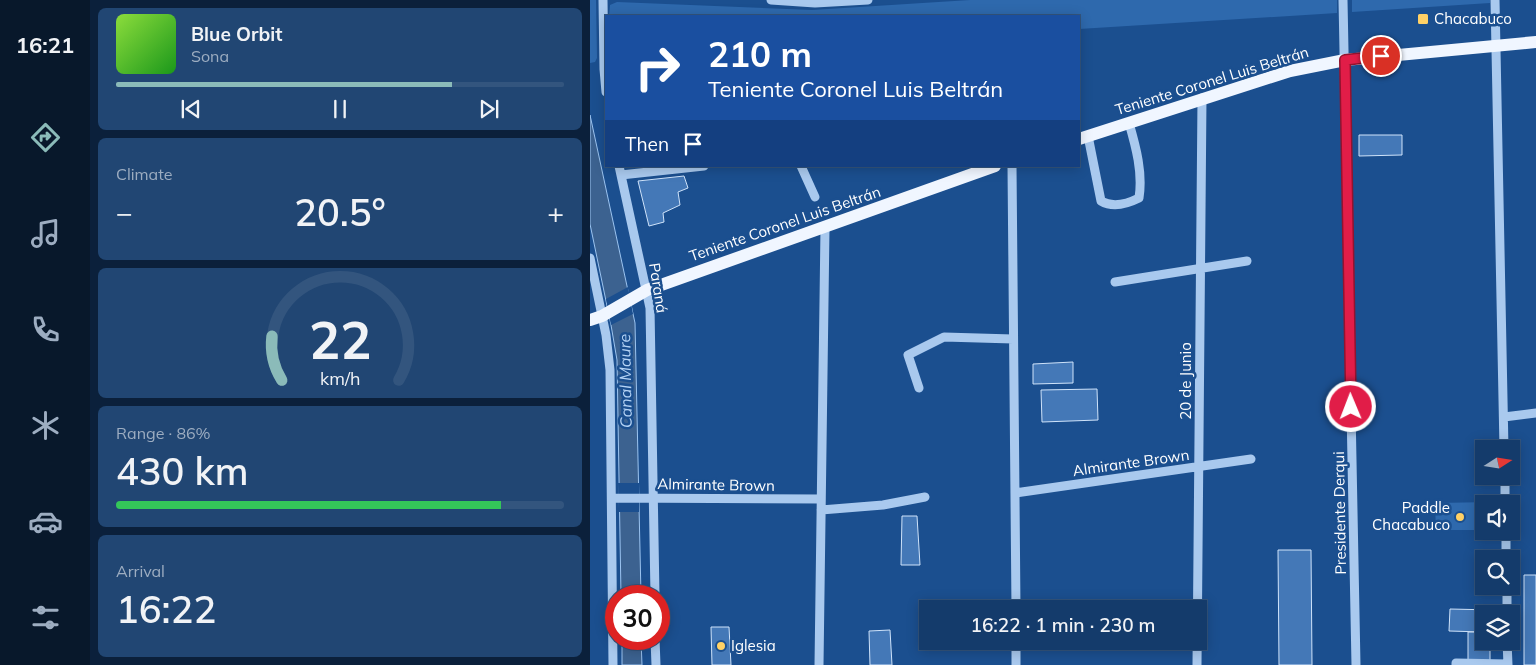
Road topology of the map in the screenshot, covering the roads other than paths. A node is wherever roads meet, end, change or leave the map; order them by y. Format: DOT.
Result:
graph roads {
  1 [pos="603,0"];
  2 [pos="770,0"];
  3 [pos="868,0"];
  4 [pos="1343,0"];
  5 [pos="1495,0"];
  6 [pos="815,2"];
  7 [pos="1536,42"];
  8 [pos="1497,47"];
  9 [pos="1345,60"];
  10 [pos="605,84"];
  11 [pos="1202,98"];
  12 [pos="1129,123"];
  13 [pos="1084,138"];
  14 [pos="683,167"];
  15 [pos="802,167"];
  16 [pos="992,167"];
  17 [pos="1012,167"];
  18 [pos="620,170"];
  19 [pos="815,197"];
  20 [pos="825,228"];
  21 [pos="590,258"];
  22 [pos="1246,262"];
  23 [pos="1200,269"];
  24 [pos="1114,282"];
  25 [pos="647,290"];
  26 [pos="600,316"];
  27 [pos="1013,339"];
  28 [pos="919,388"];
  29 [pos="1536,413"];
  30 [pos="1504,417"];
  31 [pos="1504,440"];
  32 [pos="1251,460"];
  33 [pos="1199,467"];
  34 [pos="1014,493"];
  35 [pos="926,497"];
  36 [pos="615,498"];
  37 [pos="653,498"];
  38 [pos="821,500"];
  39 [pos="821,510"];
  40 [pos="655,585"];
  41 [pos="1016,600"];
  42 [pos="655,650"];
  43 [pos="1016,650"];
  44 [pos="1508,650"];
  45 [pos="613,665"];
  46 [pos="656,665"];
  47 [pos="819,665"];
  48 [pos="1016,665"];
  49 [pos="1197,665"];
  50 [pos="1356,665"];
  51 [pos="1456,665"];
  52 [pos="1508,665"];
  1 -- 10 [label="street"];
  2 -- 6 [label="street"];
  3 -- 6 [label="street"];
  4 -- 9 [label="street, Presidente Derqui"];
  5 -- 8 [label="street"];
  7 -- 8 [label="main road, Teniente Coronel Luis Beltrán"];
  8 -- 9 [label="main road, Teniente Coronel Luis Beltrán"];
  8 -- 30 [label="street"];
  9 -- 11 [label="main road, Teniente Coronel Luis Beltrán"];
  9 -- 50 [label="street, Presidente Derqui"];
  11 -- 12 [label="main road, Teniente Coronel Luis Beltrán"];
  11 -- 23 [label="street, 20 de Junio"];
  12 -- 13 [label="main road, Teniente Coronel Luis Beltrán"];
  12 -- 13 [label="street"];
  14 -- 18 [label="street"];
  15 -- 19 [label="street"];
  16 -- 20 [label="main road, Teniente Coronel Luis Beltrán"];
  17 -- 27 [label="street"];
  18 -- 25 [label="street, Paraná"];
  20 -- 25 [label="main road, Teniente Coronel Luis Beltrán"];
  20 -- 38 [label="street"];
  21 -- 26 [label="street"];
  22 -- 23 [label="street"];
  23 -- 24 [label="street"];
  23 -- 33 [label="street, 20 de Junio"];
  25 -- 26 [label="main road, Teniente Coronel Luis Beltrán"];
  25 -- 37 [label="street, Paraná"];
  26 -- 36 [label="street"];
  27 -- 28 [label="street"];
  27 -- 34 [label="street"];
  29 -- 30 [label="street"];
  30 -- 31 [label="street"];
  32 -- 33 [label="street, Almirante Brown"];
  33 -- 34 [label="street, Almirante Brown"];
  33 -- 49 [label="street, 20 de Junio"];
  34 -- 41 [label="street"];
  35 -- 39 [label="street"];
  36 -- 37 [label="street, Almirante Brown"];
  36 -- 45 [label="street"];
  37 -- 38 [label="street, Almirante Brown"];
  37 -- 40 [label="street, Paraná"];
  38 -- 39 [label="street"];
  39 -- 47 [label="street"];
  42 -- 46 [label="street"];
  43 -- 48 [label="street"];
  44 -- 52 [label="street"];
  51 -- 52 [label="street"];
}
